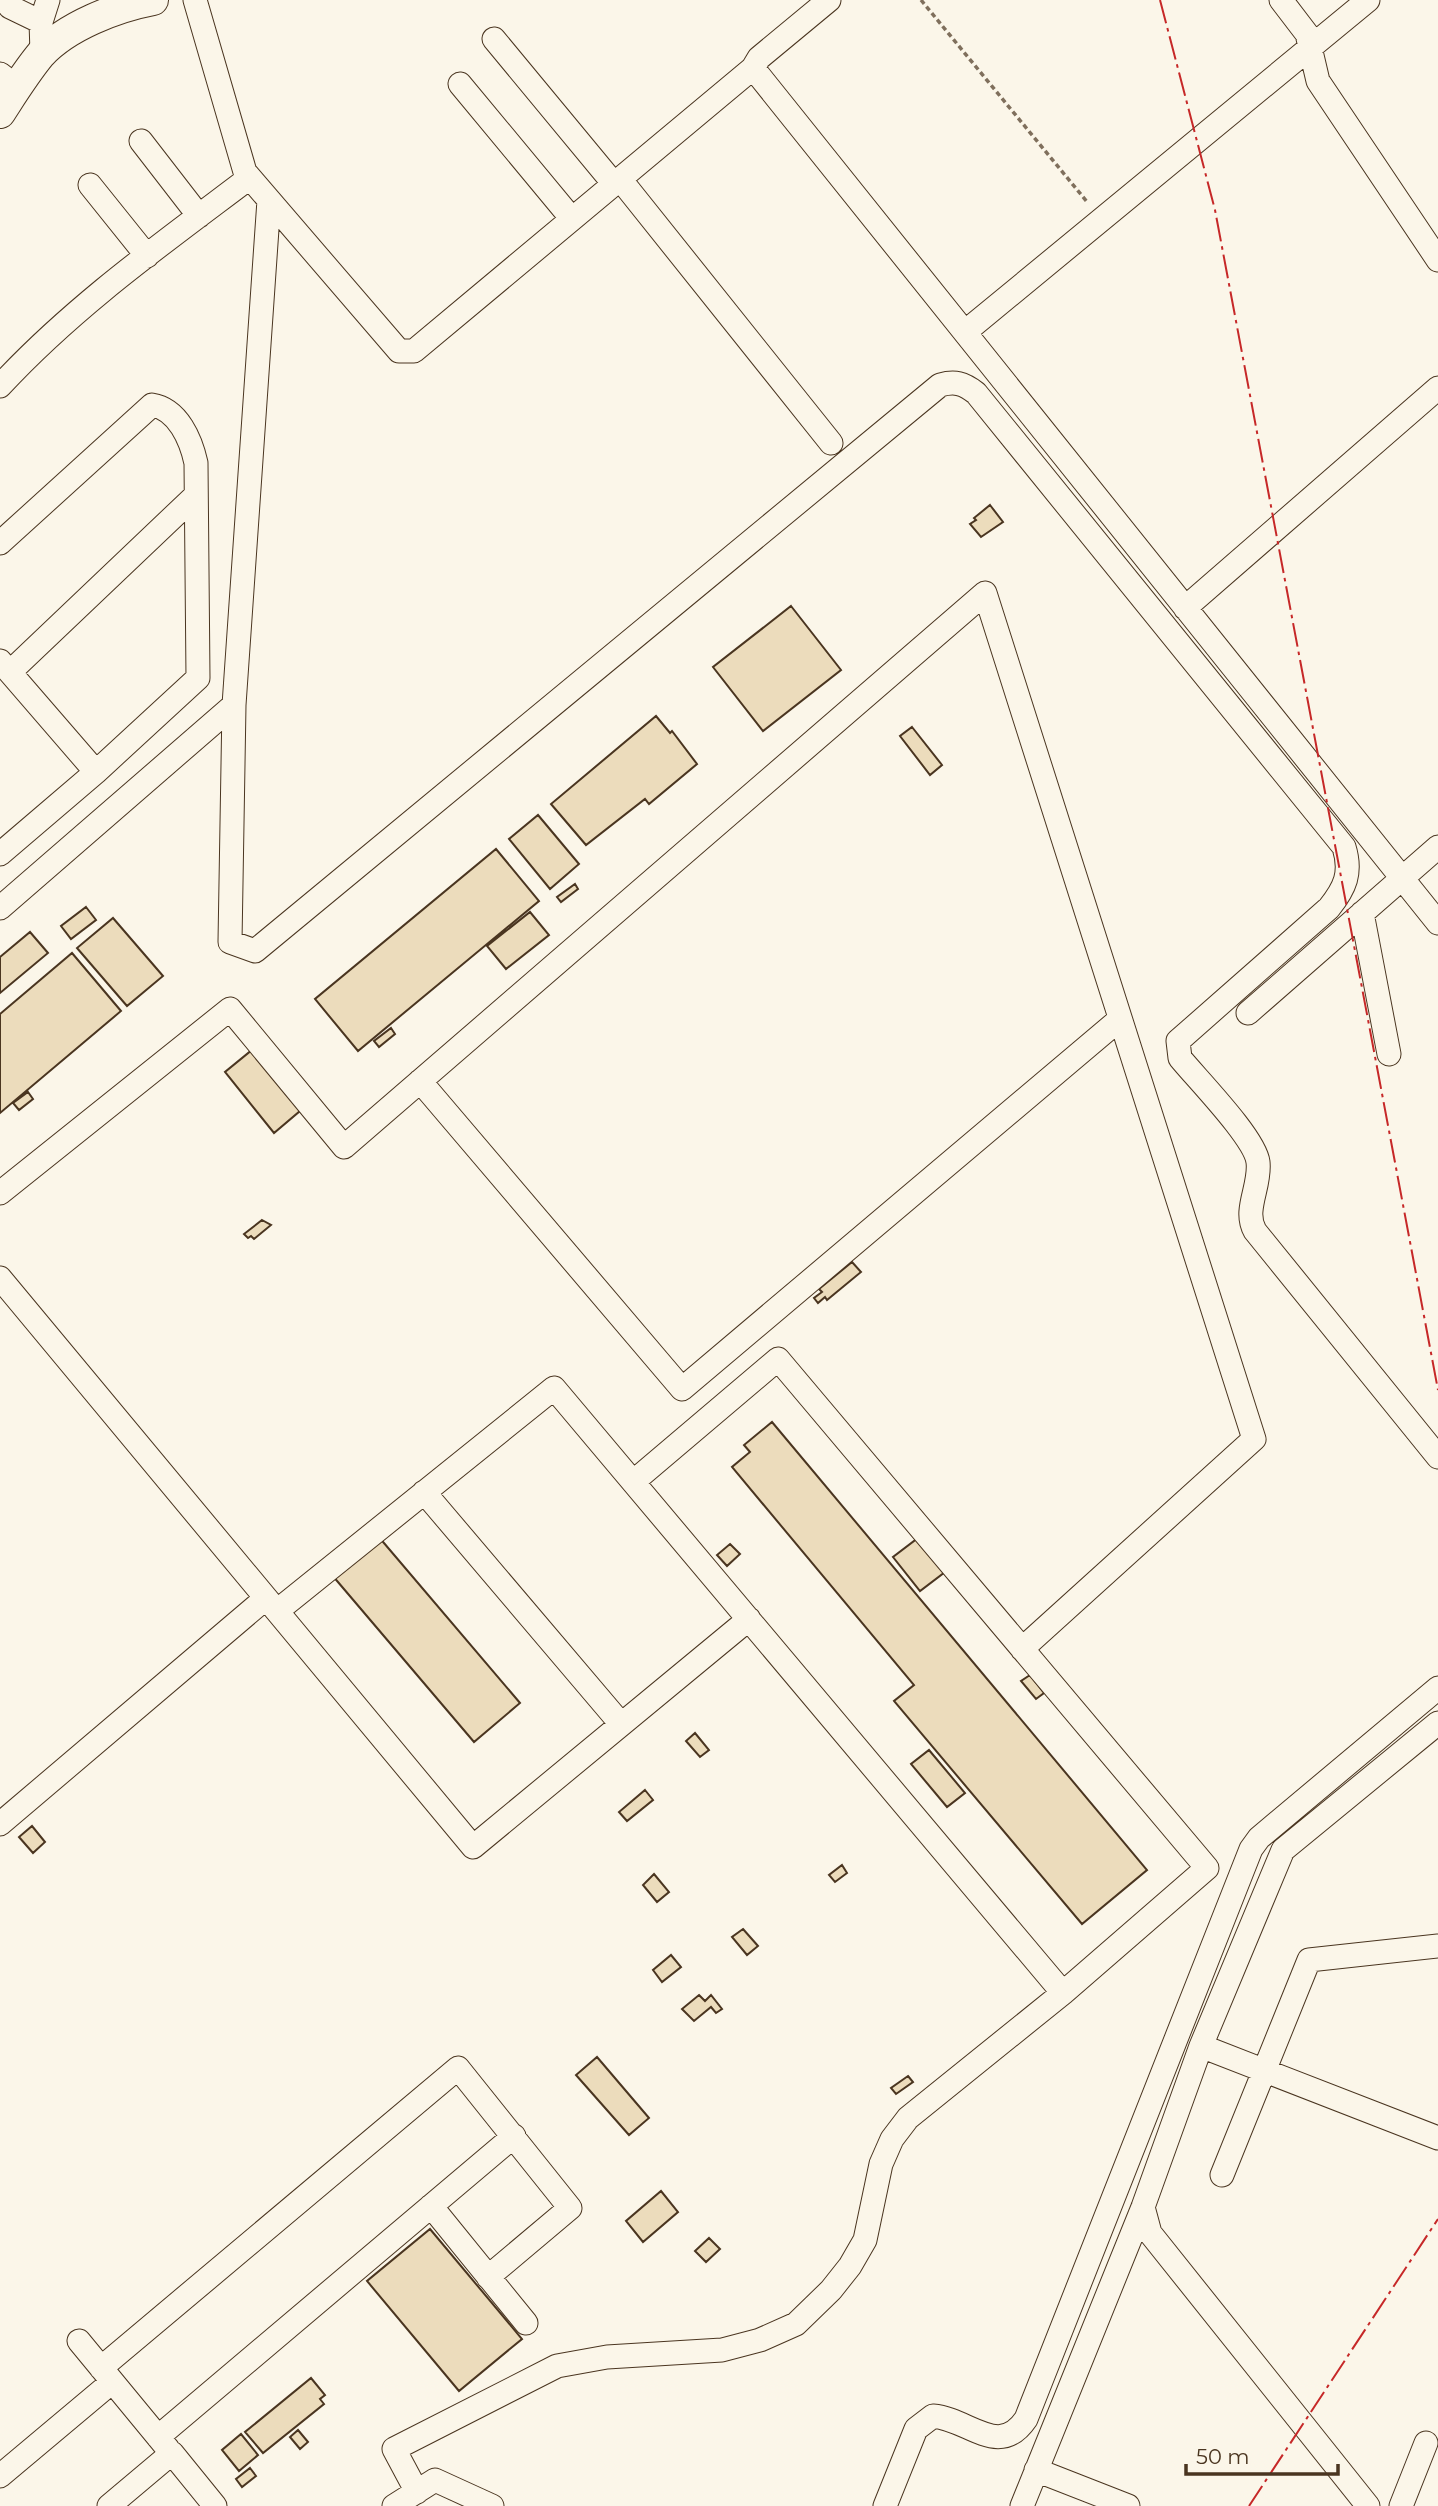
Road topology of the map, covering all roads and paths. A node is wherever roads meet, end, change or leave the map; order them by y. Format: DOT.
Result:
graph roads {
  1 [pos="6,0"];
  2 [pos="48,0"];
  3 [pos="153,0"];
  4 [pos="195,0"];
  5 [pos="829,0"];
  6 [pos="921,0"];
  7 [pos="1281,0"];
  8 [pos="1368,0"];
  9 [pos="41,22"];
  10 [pos="495,39"];
  11 [pos="1311,49"];
  12 [pos="42,53"];
  13 [pos="753,68"];
  14 [pos="9,81"];
  15 [pos="460,84"];
  16 [pos="0,113"];
  17 [pos="141,141"];
  18 [pos="249,177"];
  19 [pos="617,182"];
  20 [pos="90,184"];
  21 [pos="269,200"];
  22 [pos="200,215"];
  23 [pos="572,219"];
  24 [pos="1102,221"];
  25 [pos="147,256"];
  26 [pos="1438,260"];
  27 [pos="965,332"];
  28 [pos="0,386"];
  29 [pos="1438,388"];
  30 [pos="831,443"];
  31 [pos="195,496"];
  32 [pos="0,543"];
  33 [pos="1185,608"];
  34 [pos="5,666"];
  35 [pos="234,705"];
  36 [pos="96,772"];
  37 [pos="1438,847"];
  38 [pos="0,854"];
  39 [pos="1402,877"];
  40 [pos="0,908"];
  41 [pos="1362,913"];
  42 [pos="1438,923"];
  43 [pos="1248,1013"];
  44 [pos="1119,1019"];
  45 [pos="1389,1054"];
  46 [pos="420,1081"];
  47 [pos="0,1193"];
  48 [pos="0,1278"];
  49 [pos="1438,1457"];
  50 [pos="633,1482"];
  51 [pos="424,1492"];
  52 [pos="271,1604"];
  53 [pos="748,1619"];
  54 [pos="1022,1649"];
  55 [pos="1438,1688"];
  56 [pos="1438,1723"];
  57 [pos="621,1724"];
  58 [pos="0,1824"];
  59 [pos="1438,1946"];
  60 [pos="1063,1993"];
  61 [pos="1201,2046"];
  62 [pos="1265,2070"];
  63 [pos="514,2136"];
  64 [pos="1438,2138"];
  65 [pos="1222,2175"];
  66 [pos="431,2206"];
  67 [pos="1143,2207"];
  68 [pos="488,2277"];
  69 [pos="526,2323"];
  70 [pos="79,2341"];
  71 [pos="106,2375"];
  72 [pos="1426,2443"];
  73 [pos="165,2445"];
  74 [pos="1036,2470"];
  75 [pos="0,2476"];
  76 [pos="416,2492"];
  77 [pos="110,2506"];
  78 [pos="215,2506"];
  79 [pos="394,2506"];
  80 [pos="492,2506"];
  81 [pos="885,2506"];
  82 [pos="1022,2506"];
  83 [pos="1128,2506"];
  84 [pos="1368,2506"];
  85 [pos="1401,2506"];
  1 -- 9 [label="street"];
  2 -- 9 [label="street"];
  3 -- 12 [label="main road"];
  4 -- 18 [label="street"];
  5 -- 13 [label="street"];
  6 -- 24 [label="path"];
  7 -- 11 [label="street"];
  8 -- 11 [label="street"];
  9 -- 12 [label="street"];
  10 -- 19 [label="street"];
  11 -- 24 [label="street"];
  11 -- 26 [label="street"];
  12 -- 14 [label="main road"];
  13 -- 19 [label="street"];
  13 -- 27 [label="street"];
  14 -- 16 [label="main road"];
  15 -- 23 [label="street"];
  17 -- 22 [label="street"];
  18 -- 21 [label="street"];
  18 -- 22 [label="street"];
  19 -- 23 [label="street"];
  19 -- 30 [label="street"];
  20 -- 25 [label="street"];
  21 -- 23 [label="street"];
  21 -- 35 [label="street"];
  22 -- 25 [label="street"];
  24 -- 27 [label="street"];
  25 -- 28 [label="street"];
  27 -- 33 [label="street"];
  29 -- 33 [label="street"];
  31 -- 32 [label="street"];
  31 -- 34 [label="street"];
  31 -- 36 [label="street"];
  33 -- 39 [label="street"];
  34 -- 36 [label="street"];
  35 -- 40 [label="street"];
  35 -- 49 [label="street"];
  36 -- 38 [label="street"];
  37 -- 39 [label="street"];
  39 -- 41 [label="street"];
  39 -- 42 [label="street"];
  41 -- 43 [label="street"];
  41 -- 45 [label="street"];
  44 -- 46 [label="street"];
  44 -- 46 [label="street"];
  44 -- 54 [label="street"];
  46 -- 47 [label="street"];
  48 -- 52 [label="street"];
  50 -- 51 [label="street"];
  50 -- 53 [label="street"];
  50 -- 54 [label="street"];
  51 -- 52 [label="street"];
  51 -- 57 [label="street"];
  52 -- 57 [label="street"];
  52 -- 58 [label="street"];
  53 -- 57 [label="street"];
  53 -- 60 [label="street"];
  54 -- 60 [label="street"];
  55 -- 81 [label="street"];
  56 -- 61 [label="street"];
  59 -- 62 [label="street"];
  60 -- 76 [label="street"];
  61 -- 62 [label="street"];
  61 -- 67 [label="street"];
  62 -- 64 [label="street"];
  62 -- 65 [label="street"];
  63 -- 66 [label="street"];
  63 -- 68 [label="street"];
  63 -- 71 [label="street"];
  66 -- 68 [label="street"];
  66 -- 73 [label="street"];
  67 -- 74 [label="street"];
  67 -- 84 [label="street"];
  68 -- 69 [label="street"];
  70 -- 71 [label="street"];
  71 -- 73 [label="street"];
  71 -- 75 [label="street"];
  72 -- 85 [label="street"];
  73 -- 77 [label="street"];
  73 -- 78 [label="street"];
  74 -- 82 [label="street"];
  74 -- 83 [label="street"];
  76 -- 79 [label="street"];
  76 -- 80 [label="street"];
}
